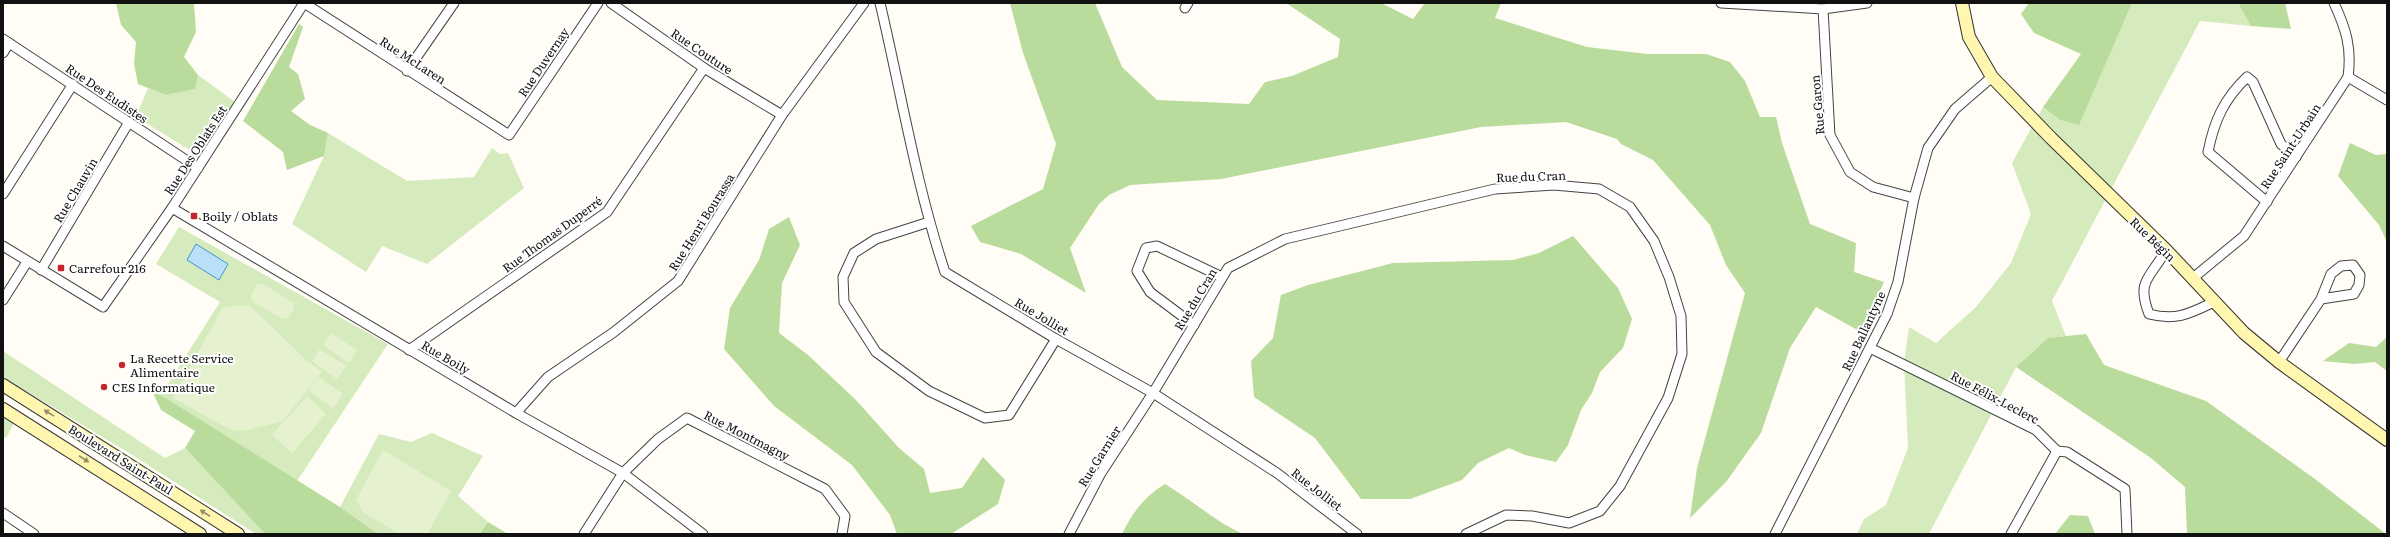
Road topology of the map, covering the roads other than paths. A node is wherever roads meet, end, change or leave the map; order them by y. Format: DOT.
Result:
graph roads {
  1 [pos="304,3"];
  2 [pos="454,3"];
  3 [pos="598,3"];
  4 [pos="611,3"];
  5 [pos="864,3"];
  6 [pos="880,3"];
  7 [pos="1721,3"];
  8 [pos="1868,3"];
  9 [pos="1962,3"];
  10 [pos="2334,3"];
  11 [pos="1733,4"];
  12 [pos="1823,10"];
  13 [pos="6,41"];
  14 [pos="3,53"];
  15 [pos="704,68"];
  16 [pos="407,71"];
  17 [pos="2348,76"];
  18 [pos="1992,77"];
  19 [pos="73,84"];
  20 [pos="2387,100"];
  21 [pos="782,115"];
  22 [pos="129,122"];
  23 [pos="509,135"];
  24 [pos="2296,158"];
  25 [pos="198,168"];
  26 [pos="3,194"];
  27 [pos="1914,198"];
  28 [pos="2268,202"];
  29 [pos="172,208"];
  30 [pos="928,222"];
  31 [pos="3,246"];
  32 [pos="2166,250"];
  33 [pos="27,262"];
  34 [pos="41,270"];
  35 [pos="1222,277"];
  36 [pos="2193,278"];
  37 [pos="2321,299"];
  38 [pos="3,300"];
  39 [pos="2214,302"];
  40 [pos="1194,325"];
  41 [pos="1056,339"];
  42 [pos="1870,348"];
  43 [pos="409,350"];
  44 [pos="2279,362"];
  45 [pos="3,385"];
  46 [pos="1153,393"];
  47 [pos="3,409"];
  48 [pos="516,413"];
  49 [pos="2387,440"];
  50 [pos="2058,450"];
  51 [pos="623,473"];
  52 [pos="3,513"];
  53 [pos="34,534"];
  54 [pos="200,534"];
  55 [pos="238,534"];
  56 [pos="584,534"];
  57 [pos="703,534"];
  58 [pos="842,534"];
  59 [pos="1069,534"];
  60 [pos="1356,534"];
  61 [pos="1466,534"];
  62 [pos="1775,534"];
  63 [pos="2011,534"];
  64 [pos="2127,534"];
  1 -- 16 [label="street, Rue McLaren"];
  1 -- 25 [label="street, Rue Des Oblats Est"];
  2 -- 16 [label="street"];
  3 -- 23 [label="street, Rue Duvernay"];
  4 -- 15 [label="street, Rue Couture"];
  5 -- 21 [label="street, Rue Henri Bourassa"];
  6 -- 30 [label="street, Rue Jolliet"];
  7 -- 11 [label="street"];
  8 -- 12 [label="street"];
  9 -- 18 [label="street, Rue Bégin"];
  10 -- 17 [label="street, Rue Saint-Urbain"];
  11 -- 12 [label="street"];
  12 -- 27 [label="street, Rue Garon"];
  13 -- 14 [label="street"];
  13 -- 19 [label="street, Rue Des Eudistes"];
  15 -- 21 [label="street, Rue Couture"];
  15 -- 43 [label="street, Rue Thomas Duperré"];
  16 -- 23 [label="street, Rue McLaren"];
  17 -- 20 [label="street"];
  17 -- 24 [label="street, Rue Saint-Urbain"];
  18 -- 27 [label="street, Rue Ballantyne"];
  18 -- 32 [label="street, Rue Bégin"];
  19 -- 22 [label="street, Rue Des Eudistes"];
  19 -- 26 [label="street"];
  21 -- 48 [label="street, Rue Henri Bourassa"];
  22 -- 25 [label="street, Rue Des Eudistes"];
  22 -- 34 [label="street, Rue Chauvin"];
  24 -- 28 [label="street, Rue Saint-Urbain"];
  24 -- 28 [label="street"];
  25 -- 29 [label="street, Rue Des Oblats Est"];
  27 -- 42 [label="street, Rue Ballantyne"];
  28 -- 36 [label="street, Rue Saint-Urbain"];
  29 -- 34 [label="street, Rue Des Oblats Est"];
  29 -- 43 [label="street, Rue Boily"];
  30 -- 41 [label="street, Rue Jolliet"];
  30 -- 41 [label="street"];
  31 -- 33 [label="street"];
  32 -- 36 [label="street, Rue Bégin"];
  32 -- 39 [label="street"];
  33 -- 34 [label="street"];
  33 -- 38 [label="street"];
  35 -- 40 [label="street, Rue du Cran"];
  35 -- 40 [label="street"];
  35 -- 61 [label="street, Rue du Cran"];
  36 -- 39 [label="street, Rue Bégin"];
  37 -- 37 [label="street"];
  37 -- 44 [label="street"];
  39 -- 44 [label="street, Rue Bégin"];
  40 -- 46 [label="street, Rue du Cran"];
  41 -- 46 [label="street, Rue Jolliet"];
  42 -- 50 [label="street, Rue Félix-Leclerc"];
  42 -- 62 [label="street, Rue Ballantyne"];
  43 -- 48 [label="street, Rue Boily"];
  44 -- 49 [label="street, Rue Bégin"];
  55 -- 45 [label="street, Boulevard Saint-Paul, one-way"];
  46 -- 59 [label="street, Rue Garnier"];
  46 -- 60 [label="street, Rue Jolliet"];
  47 -- 54 [label="street, Boulevard Saint-Paul, one-way"];
  48 -- 51 [label="street, Rue Boily"];
  50 -- 63 [label="street"];
  50 -- 64 [label="street, Rue Félix-Leclerc"];
  51 -- 56 [label="street"];
  51 -- 57 [label="street, Rue Boily"];
  51 -- 58 [label="street, Rue Montmagny"];
  52 -- 53 [label="street"];
}
